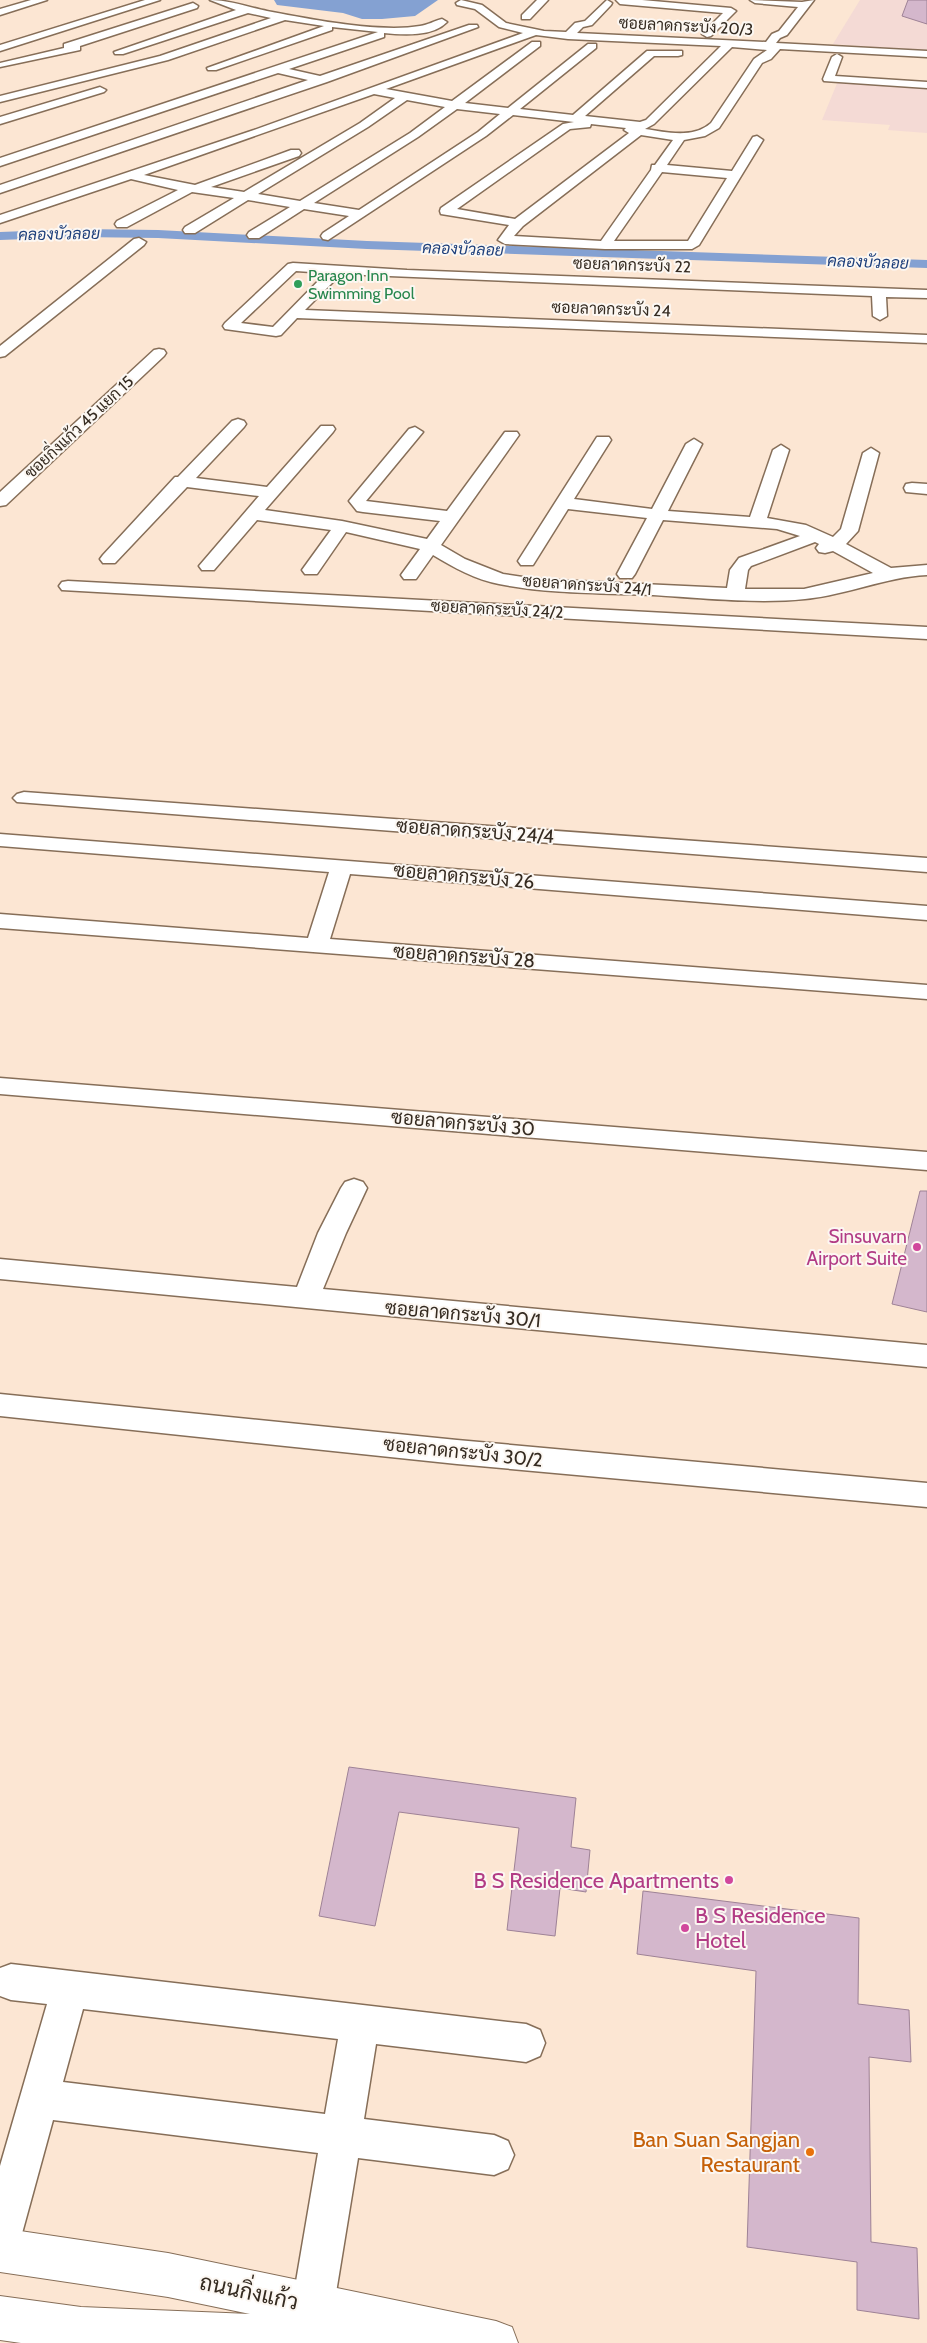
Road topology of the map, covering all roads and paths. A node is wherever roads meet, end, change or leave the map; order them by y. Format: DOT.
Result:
graph roads {
  1 [pos="42,0"];
  2 [pos="155,0"];
  3 [pos="215,0"];
  4 [pos="543,0"];
  5 [pos="620,0"];
  6 [pos="755,0"];
  7 [pos="593,1"];
  8 [pos="171,2"];
  9 [pos="806,2"];
  10 [pos="607,3"];
  11 [pos="671,3"];
  12 [pos="458,7"];
  13 [pos="201,8"];
  14 [pos="2,10"];
  15 [pos="247,10"];
  16 [pos="233,14"];
  17 [pos="23,15"];
  18 [pos="283,16"];
  19 [pos="526,17"];
  20 [pos="660,18"];
  21 [pos="588,23"];
  22 [pos="473,27"];
  23 [pos="328,28"];
  24 [pos="707,34"];
  25 [pos="380,35"];
  26 [pos="568,36"];
  27 [pos="582,36"];
  28 [pos="35,38"];
  29 [pos="534,38"];
  30 [pos="360,42"];
  31 [pos="715,44"];
  32 [pos="728,45"];
  33 [pos="592,46"];
  34 [pos="72,47"];
  35 [pos="772,47"];
  36 [pos="0,48"];
  37 [pos="408,50"];
  38 [pos="93,52"];
  39 [pos="110,56"];
  40 [pos="837,56"];
  41 [pos="705,57"];
  42 [pos="164,58"];
  43 [pos="914,58"];
  44 [pos="460,61"];
  45 [pos="758,61"];
  46 [pos="0,65"];
  47 [pos="208,67"];
  48 [pos="506,67"];
  49 [pos="524,69"];
  50 [pos="280,70"];
  51 [pos="160,71"];
  52 [pos="542,71"];
  53 [pos="559,72"];
  54 [pos="322,79"];
  55 [pos="207,80"];
  56 [pos="898,83"];
  57 [pos="927,85"];
  58 [pos="114,86"];
  59 [pos="375,91"];
  60 [pos="404,97"];
  61 [pos="0,99"];
  62 [pos="455,105"];
  63 [pos="510,111"];
  64 [pos="575,119"];
  65 [pos="2,120"];
  66 [pos="29,127"];
  67 [pos="639,131"];
  68 [pos="681,136"];
  69 [pos="757,140"];
  70 [pos="38,149"];
  71 [pos="323,149"];
  72 [pos="82,161"];
  73 [pos="0,162"];
  74 [pos="656,168"];
  75 [pos="132,175"];
  76 [pos="736,175"];
  77 [pos="194,188"];
  78 [pos="0,189"];
  79 [pos="246,196"];
  80 [pos="303,205"];
  81 [pos="360,214"];
  82 [pos="0,219"];
  83 [pos="518,223"];
  84 [pos="122,224"];
  85 [pos="190,230"];
  86 [pos="254,235"];
  87 [pos="328,236"];
  88 [pos="139,242"];
  89 [pos="605,245"];
  90 [pos="631,264"];
  91 [pos="663,265"];
  92 [pos="336,271"];
  93 [pos="693,275"];
  94 [pos="628,283"];
  95 [pos="660,284"];
  96 [pos="708,286"];
  97 [pos="926,291"];
  98 [pos="833,301"];
  99 [pos="880,304"];
  100 [pos="294,314"];
  101 [pos="818,319"];
  102 [pos="904,326"];
  103 [pos="927,327"];
  104 [pos="692,330"];
  105 [pos="818,334"];
  106 [pos="927,339"];
  107 [pos="692,347"];
  108 [pos="0,353"];
  109 [pos="159,353"];
  110 [pos="238,424"];
  111 [pos="327,429"];
  112 [pos="415,432"];
  113 [pos="511,435"];
  114 [pos="603,440"];
  115 [pos="694,444"];
  116 [pos="781,450"];
  117 [pos="871,453"];
  118 [pos="181,482"];
  119 [pos="271,494"];
  120 [pos="0,501"];
  121 [pos="563,503"];
  122 [pos="254,514"];
  123 [pos="656,515"];
  124 [pos="451,517"];
  125 [pos="757,521"];
  126 [pos="342,526"];
  127 [pos="824,542"];
  128 [pos="430,546"];
  129 [pos="109,559"];
  130 [pos="527,561"];
  131 [pos="208,566"];
  132 [pos="311,570"];
  133 [pos="927,570"];
  134 [pos="410,574"];
  135 [pos="626,574"];
  136 [pos="878,576"];
  137 [pos="68,586"];
  138 [pos="735,594"];
  139 [pos="927,633"];
  140 [pos="24,798"];
  141 [pos="0,840"];
  142 [pos="927,865"];
  143 [pos="342,866"];
  144 [pos="927,913"];
  145 [pos="0,921"];
  146 [pos="317,945"];
  147 [pos="927,992"];
  148 [pos="0,1086"];
  149 [pos="927,1160"];
  150 [pos="354,1188"];
  151 [pos="0,1269"];
  152 [pos="306,1298"];
  153 [pos="927,1356"];
  154 [pos="0,1405"];
  155 [pos="927,1495"];
  156 [pos="11,1982"];
  157 [pos="70,1988"];
  158 [pos="360,2023"];
  159 [pos="526,2043"];
  160 [pos="39,2099"];
  161 [pos="341,2136"];
  162 [pos="494,2155"];
  163 [pos="0,2237"];
  164 [pos="0,2250"];
  165 [pos="313,2305"];
  166 [pos="0,2318"];
  167 [pos="406,2343"];
  168 [pos="496,2343"];
  1 -- 14 [label="street"];
  2 -- 28 [label="street"];
  3 -- 15 [label="street"];
  4 -- 19 [label="street"];
  5 -- 10 [label="street"];
  5 -- 11 [label="street"];
  6 -- 9 [label="street"];
  7 -- 10 [label="street"];
  8 -- 13 [label="street"];
  9 -- 35 [label="street"];
  10 -- 21 [label="street"];
  11 -- 20 [label="street"];
  11 -- 24 [label="street"];
  12 -- 18 [label="street"];
  12 -- 29 [label="street, ซอยลาดกระบัง 20/3"];
  13 -- 16 [label="street"];
  13 -- 34 [label="street"];
  14 -- 17 [label="street"];
  15 -- 16 [label="street"];
  15 -- 18 [label="street"];
  16 -- 39 [label="street"];
  18 -- 42 [label="street"];
  21 -- 26 [label="street"];
  21 -- 27 [label="street"];
  22 -- 37 [label="street"];
  23 -- 47 [label="street"];
  25 -- 30 [label="street"];
  26 -- 27 [label="street, ซอยลาดกระบัง 20/3"];
  26 -- 29 [label="street, ซอยลาดกระบัง 20/3"];
  27 -- 31 [label="street, ซอยลาดกระบัง 20/3"];
  28 -- 34 [label="street"];
  28 -- 36 [label="street"];
  29 -- 44 [label="street"];
  29 -- 48 [label="street"];
  30 -- 37 [label="street"];
  30 -- 50 [label="street"];
  31 -- 32 [label="street, ซอยลาดกระบัง 20/3"];
  31 -- 41 [label="street"];
  32 -- 35 [label="street, ซอยลาดกระบัง 20/3"];
  32 -- 41 [label="street"];
  33 -- 53 [label="street"];
  34 -- 38 [label="street"];
  34 -- 46 [label="street"];
  35 -- 43 [label="street, ซอยลาดกระบัง 20/3"];
  35 -- 45 [label="street"];
  37 -- 44 [label="street"];
  37 -- 54 [label="street"];
  40 -- 56 [label="street"];
  41 -- 64 [label="street"];
  41 -- 64 [label="street"];
  42 -- 51 [label="street"];
  42 -- 61 [label="street"];
  43 -- 56 [label="street"];
  44 -- 48 [label="street"];
  44 -- 59 [label="street"];
  45 -- 68 [label="street"];
  47 -- 55 [label="street"];
  48 -- 49 [label="street"];
  48 -- 62 [label="street"];
  50 -- 54 [label="street"];
  50 -- 70 [label="street"];
  52 -- 53 [label="street"];
  53 -- 63 [label="street"];
  54 -- 59 [label="street"];
  54 -- 72 [label="street"];
  56 -- 57 [label="street"];
  58 -- 65 [label="street"];
  59 -- 60 [label="street"];
  59 -- 75 [label="street"];
  60 -- 62 [label="street"];
  60 -- 71 [label="street"];
  62 -- 63 [label="street"];
  62 -- 80 [label="street"];
  63 -- 64 [label="street"];
  63 -- 81 [label="street"];
  65 -- 66 [label="street"];
  67 -- 68 [label="street"];
  67 -- 83 [label="street"];
  67 -- 83 [label="street"];
  68 -- 74 [label="street"];
  69 -- 76 [label="street"];
  70 -- 72 [label="street"];
  70 -- 73 [label="street"];
  71 -- 77 [label="street"];
  71 -- 79 [label="street"];
  72 -- 75 [label="street"];
  72 -- 78 [label="street"];
  74 -- 76 [label="street"];
  74 -- 89 [label="street"];
  75 -- 77 [label="street"];
  75 -- 82 [label="street"];
  76 -- 89 [label="street"];
  77 -- 79 [label="street"];
  77 -- 84 [label="street"];
  79 -- 80 [label="street"];
  79 -- 85 [label="street"];
  80 -- 81 [label="street"];
  80 -- 86 [label="street"];
  81 -- 87 [label="street"];
  83 -- 89 [label="street"];
  88 -- 108 [label="street"];
  90 -- 94 [label="street"];
  91 -- 95 [label="street"];
  92 -- 94 [label="street, ซอยลาดกระบัง 22"];
  92 -- 100 [label="street"];
  92 -- 100 [label="street, ซอยลาดกระบัง 22"];
  93 -- 96 [label="street"];
  94 -- 95 [label="street, ซอยลาดกระบัง 22"];
  95 -- 96 [label="street, ซอยลาดกระบัง 22"];
  96 -- 99 [label="street, ซอยลาดกระบัง 22"];
  97 -- 99 [label="street, ซอยลาดกระบัง 22"];
  98 -- 99 [label="street"];
  100 -- 104 [label="street, ซอยลาดกระบัง 24"];
  101 -- 105 [label="street"];
  102 -- 103 [label="street"];
  104 -- 105 [label="street, ซอยลาดกระบัง 24"];
  104 -- 107 [label="street"];
  105 -- 106 [label="street, ซอยลาดกระบัง 24"];
  109 -- 120 [label="street, ซอยกิ่งแก้ว 45 แยก 15"];
  110 -- 118 [label="street"];
  111 -- 119 [label="street"];
  112 -- 124 [label="street"];
  113 -- 124 [label="street"];
  114 -- 121 [label="street"];
  115 -- 123 [label="street"];
  116 -- 125 [label="street"];
  117 -- 127 [label="street"];
  118 -- 119 [label="street"];
  118 -- 129 [label="street"];
  119 -- 122 [label="street"];
  121 -- 123 [label="street"];
  121 -- 130 [label="street"];
  122 -- 126 [label="street, ซอยลาดกระบัง 24/1"];
  122 -- 131 [label="street"];
  123 -- 125 [label="street"];
  123 -- 135 [label="street"];
  124 -- 128 [label="street"];
  125 -- 127 [label="street"];
  126 -- 128 [label="street, ซอยลาดกระบัง 24/1"];
  126 -- 132 [label="street"];
  127 -- 136 [label="street"];
  127 -- 138 [label="street"];
  128 -- 134 [label="street"];
  128 -- 138 [label="street, ซอยลาดกระบัง 24/1"];
  133 -- 136 [label="street, ซอยลาดกระบัง 24/1"];
  136 -- 138 [label="street, ซอยลาดกระบัง 24/1"];
  137 -- 139 [label="street, ซอยลาดกระบัง 24/2"];
  140 -- 142 [label="street, ซอยลาดกระบัง 24/4"];
  141 -- 143 [label="street, ซอยลาดกระบัง 26"];
  143 -- 144 [label="street, ซอยลาดกระบัง 26"];
  143 -- 146 [label="street"];
  145 -- 146 [label="street, ซอยลาดกระบัง 28"];
  146 -- 147 [label="street, ซอยลาดกระบัง 28"];
  148 -- 149 [label="street, ซอยลาดกระบัง 30"];
  150 -- 152 [label="street"];
  151 -- 152 [label="street, ซอยลาดกระบัง 30/1"];
  152 -- 153 [label="street, ซอยลาดกระบัง 30/1"];
  154 -- 155 [label="street, ซอยลาดกระบัง 30/2"];
  156 -- 157 [label="street"];
  157 -- 158 [label="street"];
  157 -- 160 [label="street"];
  158 -- 159 [label="street"];
  158 -- 161 [label="street"];
  160 -- 161 [label="street"];
  160 -- 163 [label="street"];
  161 -- 162 [label="street"];
  161 -- 165 [label="street"];
  164 -- 165 [label="main road, ถนนกิ่งแก้ว"];
  165 -- 168 [label="main road, ถนนกิ่งแก้ว"];
  166 -- 167 [label="main road"];
}
